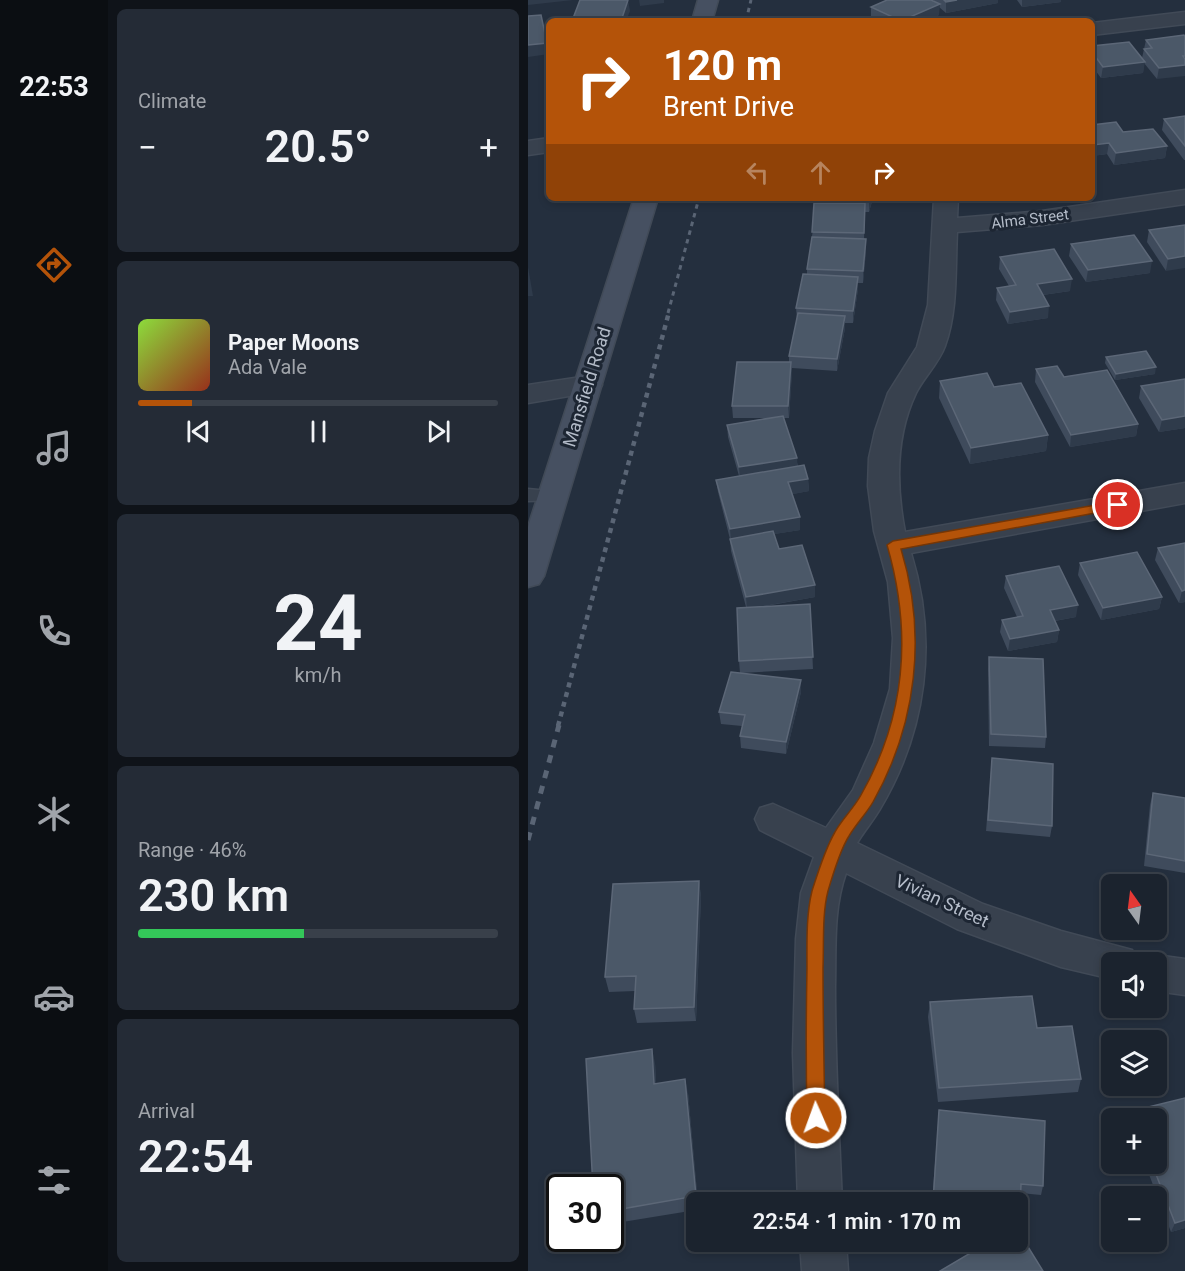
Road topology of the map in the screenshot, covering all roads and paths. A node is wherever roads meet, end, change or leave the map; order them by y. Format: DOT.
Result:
graph roads {
  1 [pos="708,0"];
  2 [pos="703,18"];
  3 [pos="1185,18"];
  4 [pos="1095,29"];
  5 [pos="546,145"];
  6 [pos="528,148"];
  7 [pos="1185,197"];
  8 [pos="645,201"];
  9 [pos="946,212"];
  10 [pos="588,385"];
  11 [pos="528,394"];
  12 [pos="1185,493"];
  13 [pos="541,496"];
  14 [pos="893,545"];
  15 [pos="528,576"];
  16 [pos="773,819"];
  17 [pos="834,850"];
  18 [pos="1101,959"];
  19 [pos="1167,975"];
  20 [pos="1185,977"];
  21 [pos="820,1192"];
  22 [pos="824,1252"];
  23 [pos="825,1271"];
  1 -- 2 [label="main road"];
  3 -- 4 [label="street"];
  5 -- 6 [label="street"];
  7 -- 9 [label="street, Alma Street"];
  8 -- 10 [label="main road, Mansfield Road"];
  9 -- 14 [label="street"];
  10 -- 11 [label="street"];
  10 -- 13 [label="main road, Mansfield Road"];
  12 -- 14 [label="street"];
  13 -- 15 [label="main road, Mansfield Road"];
  14 -- 17 [label="street"];
  16 -- 17 [label="street, Vivian Street"];
  17 -- 18 [label="street, Vivian Street"];
  17 -- 21 [label="street"];
  19 -- 20 [label="street"];
  22 -- 23 [label="street"];
}
